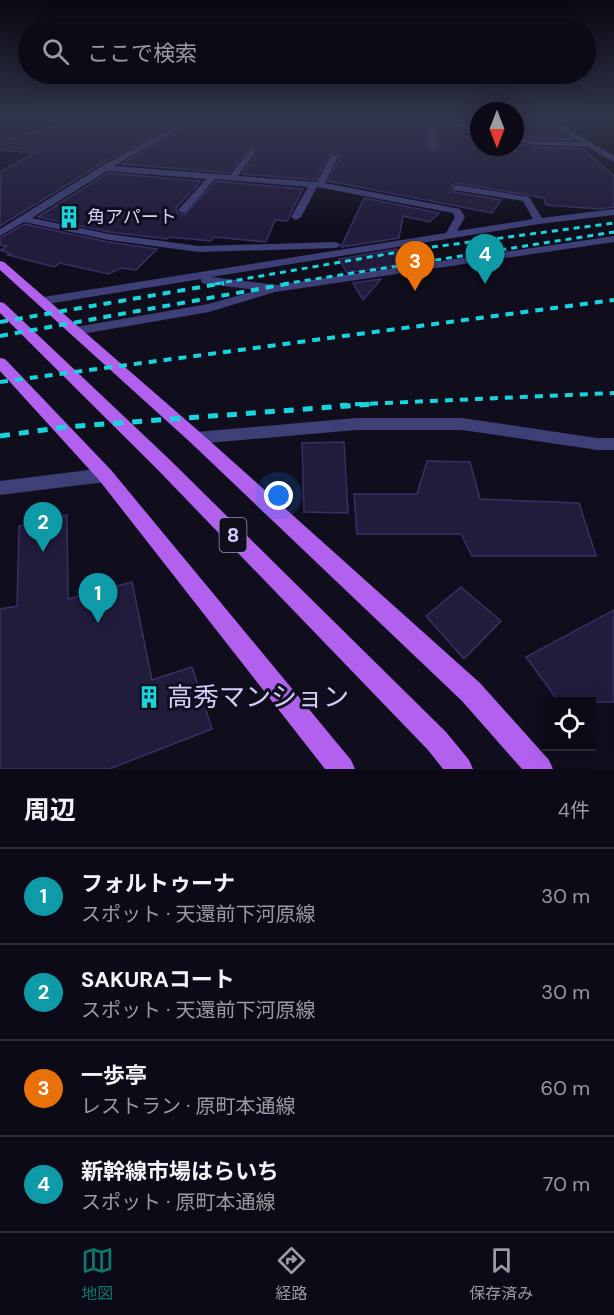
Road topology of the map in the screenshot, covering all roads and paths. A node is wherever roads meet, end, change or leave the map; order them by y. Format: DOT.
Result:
graph roads {
  1 [pos="129,155"];
  2 [pos="249,155"];
  3 [pos="334,157"];
  4 [pos="105,168"];
  5 [pos="212,177"];
  6 [pos="232,178"];
  7 [pos="317,185"];
  8 [pos="457,188"];
  9 [pos="183,210"];
  10 [pos="614,212"];
  11 [pos="296,217"];
  12 [pos="23,219"];
  13 [pos="539,221"];
  14 [pos="0,233"];
  15 [pos="450,235"];
  16 [pos="614,239"];
  17 [pos="368,248"];
  18 [pos="0,264"];
  19 [pos="277,289"];
  20 [pos="44,303"];
  21 [pos="0,306"];
  22 [pos="76,332"];
  23 [pos="0,362"];
  24 [pos="196,438"];
  25 [pos="614,444"];
  26 [pos="105,475"];
  27 [pos="0,488"];
  28 [pos="342,769"];
  29 [pos="460,769"];
  30 [pos="540,769"];
  1 -- 4 [label="street"];
  2 -- 6 [label="street"];
  3 -- 7 [label="street"];
  4 -- 5 [label="street"];
  4 -- 12 [label="street"];
  5 -- 6 [label="street"];
  5 -- 9 [label="street"];
  6 -- 7 [label="street"];
  7 -- 11 [label="street"];
  7 -- 15 [label="street"];
  8 -- 13 [label="street"];
  10 -- 13 [label="street"];
  12 -- 14 [label="street"];
  12 -- 17 [label="street"];
  13 -- 15 [label="street"];
  15 -- 17 [label="street"];
  16 -- 19 [label="street"];
  17 -- 20 [label="street"];
  18 -- 20 [label="main road"];
  19 -- 20 [label="street"];
  19 -- 22 [label="street"];
  20 -- 22 [label="main road"];
  21 -- 29 [label="main road, 8"];
  22 -- 24 [label="main road"];
  23 -- 26 [label="main road"];
  24 -- 25 [label="street"];
  24 -- 30 [label="main road"];
  26 -- 27 [label="street"];
  26 -- 28 [label="main road"];
}
